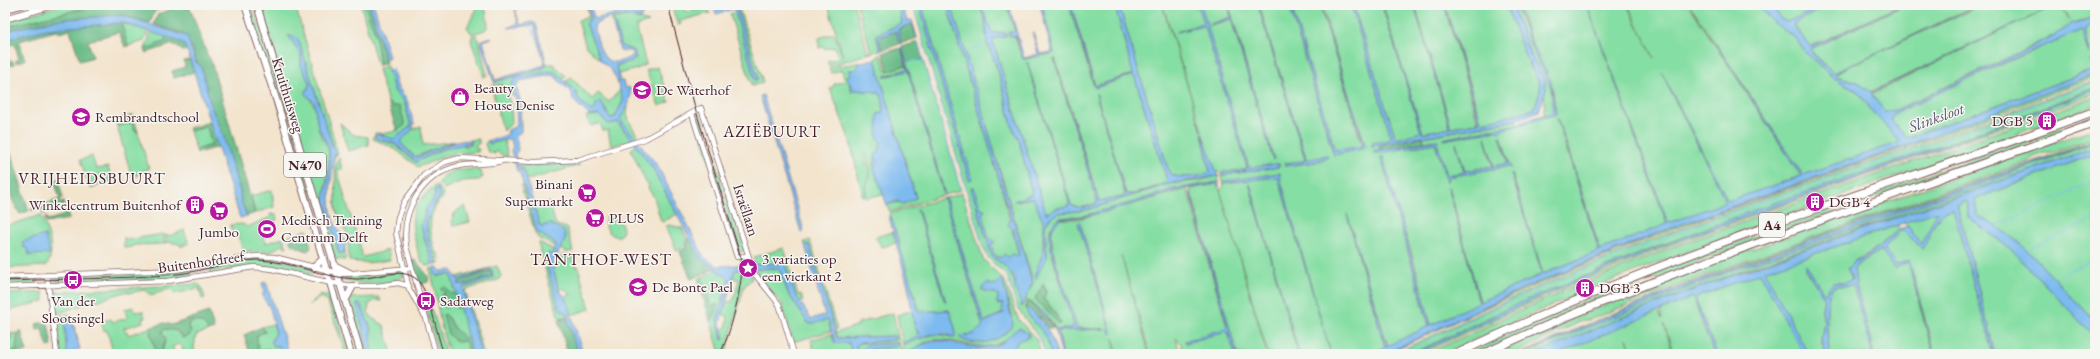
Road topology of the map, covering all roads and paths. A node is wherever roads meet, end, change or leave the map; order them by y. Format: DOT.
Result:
graph roads {
  1 [pos="21,5"];
  2 [pos="53,5"];
  3 [pos="245,5"];
  4 [pos="257,5"];
  5 [pos="5,9"];
  6 [pos="5,19"];
  7 [pos="2095,111"];
  8 [pos="692,114"];
  9 [pos="2095,124"];
  10 [pos="503,160"];
  11 [pos="748,256"];
  12 [pos="323,258"];
  13 [pos="400,258"];
  14 [pos="334,265"];
  15 [pos="314,267"];
  16 [pos="403,268"];
  17 [pos="411,268"];
  18 [pos="396,269"];
  19 [pos="326,270"];
  20 [pos="337,273"];
  21 [pos="350,273"];
  22 [pos="47,275"];
  23 [pos="5,277"];
  24 [pos="406,277"];
  25 [pos="330,283"];
  26 [pos="398,283"];
  27 [pos="340,284"];
  28 [pos="47,286"];
  29 [pos="353,286"];
  30 [pos="409,286"];
  31 [pos="5,287"];
  32 [pos="345,301"];
  33 [pos="424,315"];
  34 [pos="57,354"];
  35 [pos="351,354"];
  36 [pos="360,354"];
  37 [pos="436,354"];
  38 [pos="794,354"];
  39 [pos="1456,354"];
  40 [pos="1483,354"];
  1 -- 5 [label="main road"];
  2 -- 6 [label="main road"];
  3 -- 12 [label="main road, Kruithuisweg / N470"];
  4 -- 14 [label="main road, Kruithuisweg / N470"];
  7 -- 39 [label="highway, A4"];
  8 -- 10 [label="street"];
  8 -- 11 [label="street, Israëllaan"];
  8 -- 11 [label="street, Israëllaan"];
  9 -- 40 [label="highway, A4"];
  10 -- 13 [label="street"];
  10 -- 17 [label="street"];
  11 -- 38 [label="street"];
  12 -- 15 [label="main road"];
  12 -- 19 [label="main road, Kruithuisweg / N470"];
  13 -- 16 [label="street"];
  13 -- 18 [label="street"];
  14 -- 20 [label="main road, Kruithuisweg / N470"];
  14 -- 21 [label="main road"];
  15 -- 19 [label="street, Buitenhofdreef"];
  15 -- 22 [label="street, Buitenhofdreef"];
  16 -- 17 [label="street, Buitenhofdreef"];
  16 -- 18 [label="street, Buitenhofdreef"];
  16 -- 24 [label="street"];
  17 -- 24 [label="street, Buitenhofdreef"];
  17 -- 33 [label="street"];
  18 -- 21 [label="street, Buitenhofdreef"];
  19 -- 20 [label="street, Buitenhofdreef"];
  19 -- 25 [label="main road, Kruithuisweg / N470"];
  20 -- 21 [label="street, Buitenhofdreef"];
  20 -- 27 [label="main road, Kruithuisweg / N470"];
  22 -- 23 [label="street, Buitenhofdreef"];
  22 -- 28 [label="street"];
  24 -- 26 [label="street, Buitenhofdreef"];
  24 -- 30 [label="street"];
  25 -- 27 [label="street, Buitenhofdreef"];
  25 -- 28 [label="street, Buitenhofdreef"];
  25 -- 35 [label="main road, Kruithuisweg / N470"];
  26 -- 29 [label="street, Buitenhofdreef"];
  26 -- 30 [label="street, Buitenhofdreef"];
  27 -- 29 [label="street, Buitenhofdreef"];
  27 -- 32 [label="main road, Kruithuisweg / N470"];
  28 -- 31 [label="street, Buitenhofdreef"];
  28 -- 34 [label="street"];
  29 -- 32 [label="main road"];
  30 -- 33 [label="street"];
  32 -- 36 [label="main road, Kruithuisweg / N470"];
  33 -- 37 [label="street"];
}
